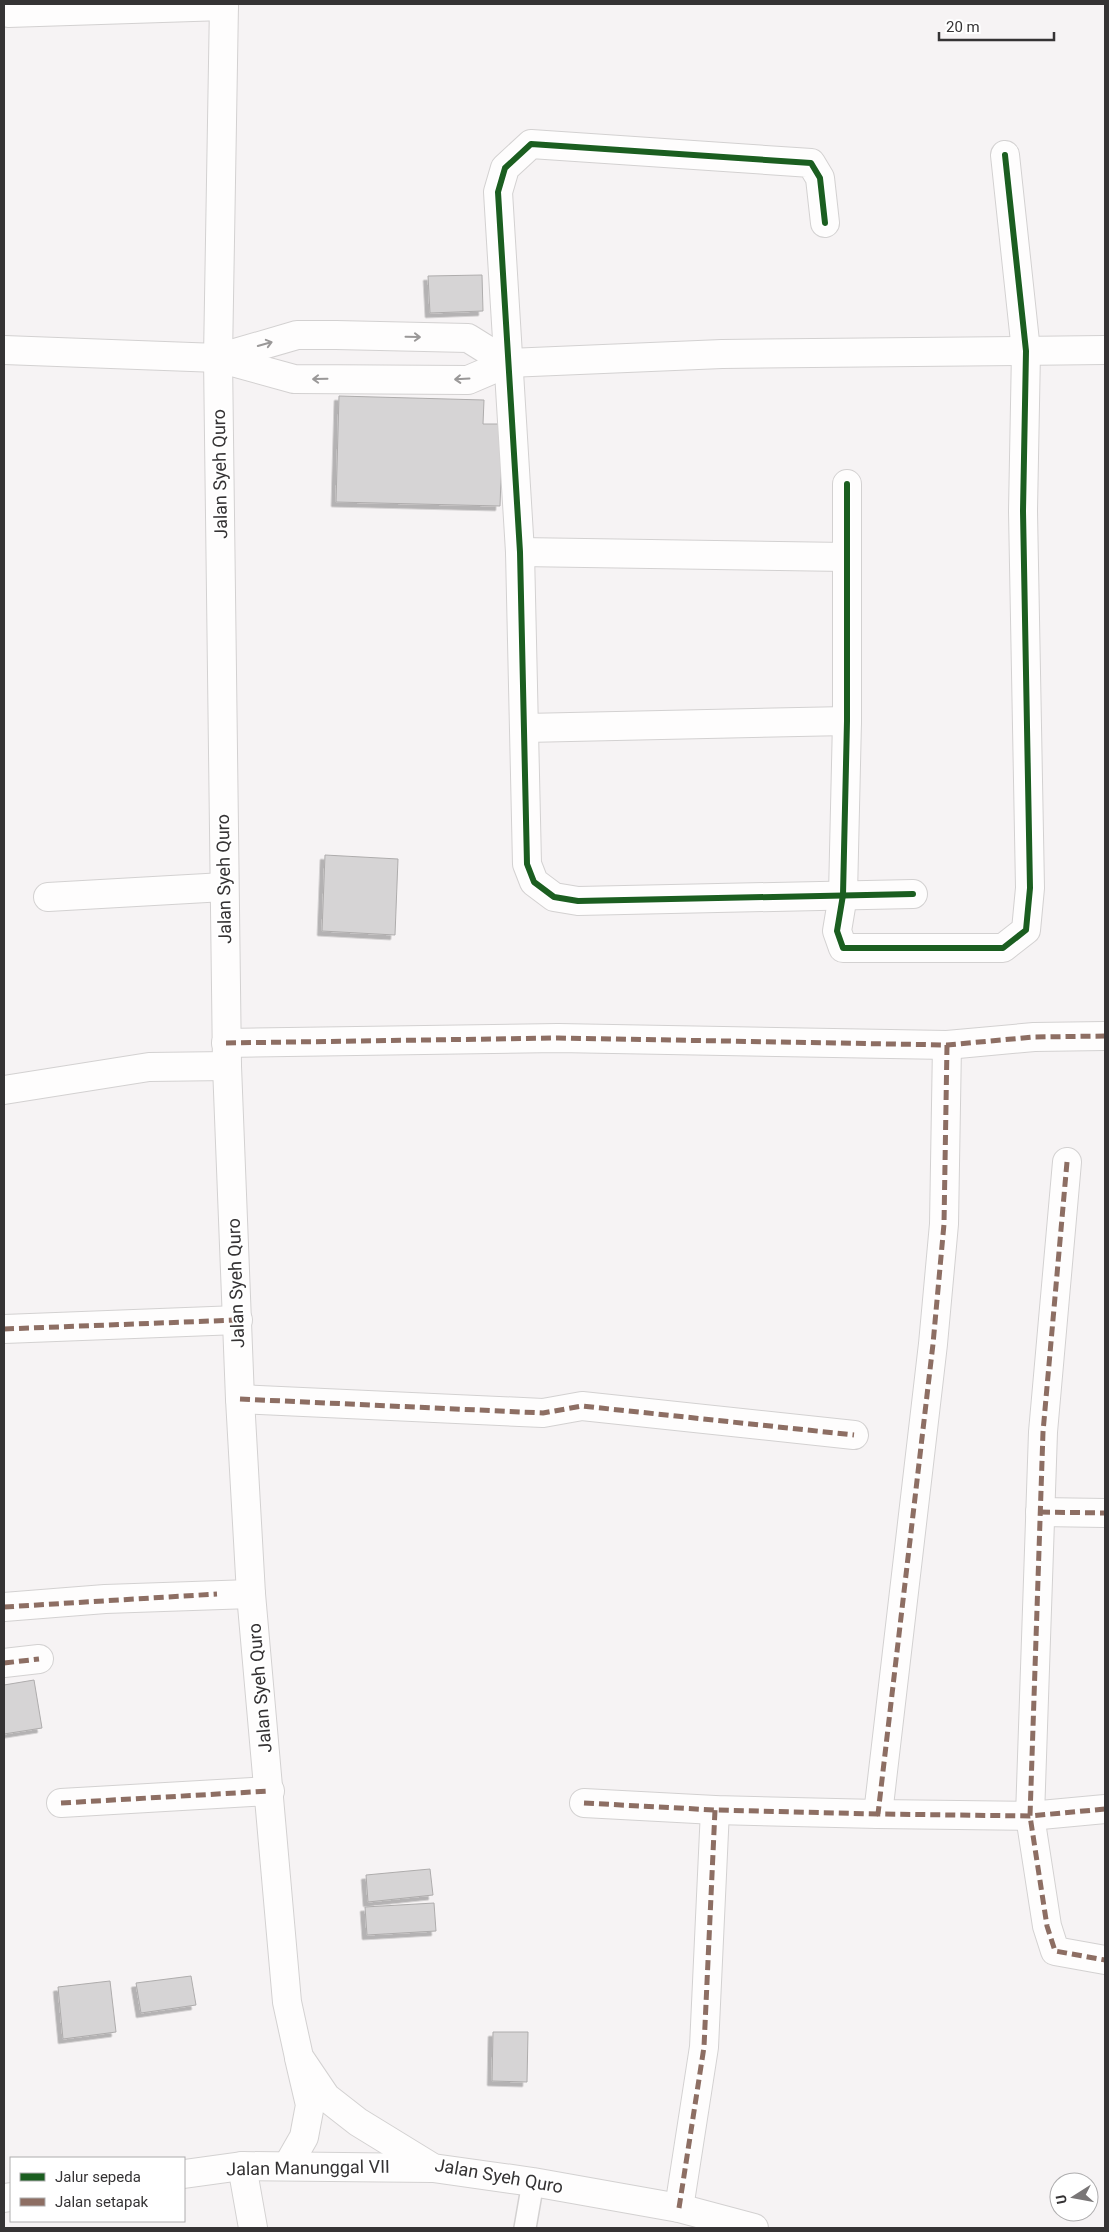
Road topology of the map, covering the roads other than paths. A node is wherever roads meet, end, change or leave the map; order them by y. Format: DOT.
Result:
graph roads {
  1 [pos="224,5"];
  2 [pos="8,13"];
  3 [pos="1005,155"];
  4 [pos="825,224"];
  5 [pos="6,345"];
  6 [pos="1105,350"];
  7 [pos="1026,351"];
  8 [pos="218,358"];
  9 [pos="508,363"];
  10 [pos="847,484"];
  11 [pos="520,552"];
  12 [pos="846,557"];
  13 [pos="847,721"];
  14 [pos="525,728"];
  15 [pos="224,887"];
  16 [pos="914,894"];
  17 [pos="843,895"];
  18 [pos="48,897"];
  19 [pos="1105,1036"];
  20 [pos="947,1045"];
  21 [pos="226,1054"];
  22 [pos="4,1090"];
  23 [pos="1067,1162"];
  24 [pos="238,1320"];
  25 [pos="4,1330"];
  26 [pos="240,1399"];
  27 [pos="854,1435"];
  28 [pos="1040,1512"];
  29 [pos="1105,1513"];
  30 [pos="251,1594"];
  31 [pos="4,1607"];
  32 [pos="39,1659"];
  33 [pos="4,1663"];
  34 [pos="270,1791"];
  35 [pos="61,1803"];
  36 [pos="584,1803"];
  37 [pos="1105,1809"];
  38 [pos="715,1810"];
  39 [pos="878,1814"];
  40 [pos="1030,1816"];
  41 [pos="1105,1960"];
  42 [pos="299,2057"];
  43 [pos="288,2165"];
  44 [pos="242,2166"];
  45 [pos="433,2168"];
  46 [pos="185,2174"];
  47 [pos="533,2182"];
  48 [pos="679,2208"];
  49 [pos="254,2228"];
  50 [pos="525,2228"];
  51 [pos="754,2228"];
  1 -- 2 [label="street"];
  1 -- 8 [label="street, Jalan Syeh Quro"];
  3 -- 7 [label="street"];
  4 -- 9 [label="street"];
  5 -- 8 [label="street"];
  6 -- 7 [label="street"];
  7 -- 9 [label="street"];
  7 -- 17 [label="street"];
  9 -- 8 [label="street, one-way"];
  8 -- 9 [label="street, one-way"];
  8 -- 15 [label="street, Jalan Syeh Quro"];
  9 -- 11 [label="street"];
  10 -- 12 [label="street"];
  11 -- 12 [label="street"];
  11 -- 14 [label="street"];
  12 -- 13 [label="street"];
  13 -- 14 [label="street"];
  13 -- 17 [label="street"];
  14 -- 17 [label="street"];
  15 -- 18 [label="street"];
  15 -- 21 [label="street, Jalan Syeh Quro"];
  16 -- 17 [label="street"];
  19 -- 20 [label="street"];
  20 -- 21 [label="street"];
  20 -- 39 [label="street"];
  21 -- 22 [label="street"];
  21 -- 24 [label="street, Jalan Syeh Quro"];
  23 -- 28 [label="street"];
  24 -- 25 [label="street"];
  24 -- 26 [label="street, Jalan Syeh Quro"];
  26 -- 27 [label="street"];
  26 -- 30 [label="street, Jalan Syeh Quro"];
  28 -- 29 [label="street"];
  28 -- 40 [label="street"];
  30 -- 31 [label="street"];
  30 -- 34 [label="street, Jalan Syeh Quro"];
  32 -- 33 [label="street"];
  34 -- 35 [label="street"];
  34 -- 42 [label="street, Jalan Syeh Quro"];
  36 -- 38 [label="street"];
  37 -- 40 [label="street"];
  38 -- 39 [label="street"];
  38 -- 48 [label="street"];
  39 -- 40 [label="street"];
  40 -- 41 [label="street"];
  42 -- 43 [label="street"];
  42 -- 45 [label="street, Jalan Syeh Quro"];
  43 -- 44 [label="street, Jalan Manunggal VII"];
  43 -- 45 [label="street, Jalan Manunggal VII"];
  44 -- 46 [label="street, Jalan Manunggal VII"];
  44 -- 49 [label="street"];
  45 -- 47 [label="street, Jalan Syeh Quro"];
  47 -- 48 [label="street, Jalan Syeh Quro"];
  47 -- 50 [label="lane"];
  48 -- 51 [label="street, Jalan Syeh Quro"];
}
